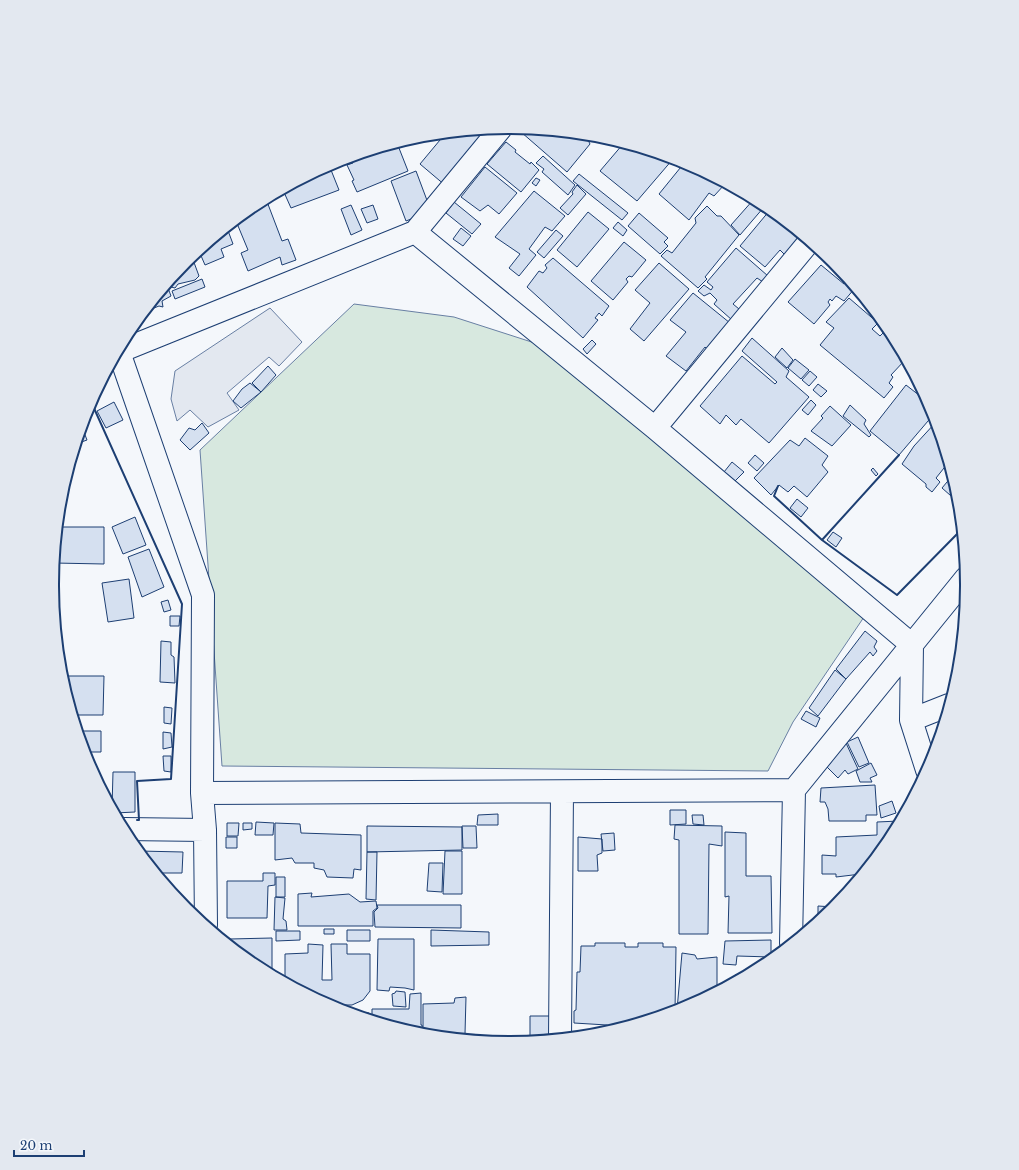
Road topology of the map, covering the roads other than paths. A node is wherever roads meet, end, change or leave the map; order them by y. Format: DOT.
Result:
graph roads {
  1 [pos="496,134"];
  2 [pos="415,232"];
  3 [pos="806,245"];
  4 [pos="126,349"];
  5 [pos="120,358"];
  6 [pos="655,428"];
  7 [pos="960,585"];
  8 [pos="912,645"];
  9 [pos="943,707"];
  10 [pos="911,720"];
  11 [pos="924,761"];
  12 [pos="794,790"];
  13 [pos="562,792"];
  14 [pos="202,793"];
  15 [pos="132,830"];
  16 [pos="205,830"];
  17 [pos="206,918"];
  18 [pos="791,936"];
  19 [pos="560,1033"];
  1 -- 2 [label="street"];
  2 -- 4 [label="street"];
  2 -- 6 [label="street"];
  3 -- 6 [label="street"];
  5 -- 14 [label="street"];
  6 -- 8 [label="street"];
  7 -- 8 [label="street"];
  8 -- 10 [label="street"];
  8 -- 12 [label="street"];
  9 -- 10 [label="street"];
  10 -- 11 [label="street"];
  12 -- 13 [label="street"];
  12 -- 18 [label="street"];
  13 -- 14 [label="street"];
  13 -- 19 [label="street"];
  14 -- 16 [label="street"];
  15 -- 16 [label="street"];
  16 -- 17 [label="street"];
}
